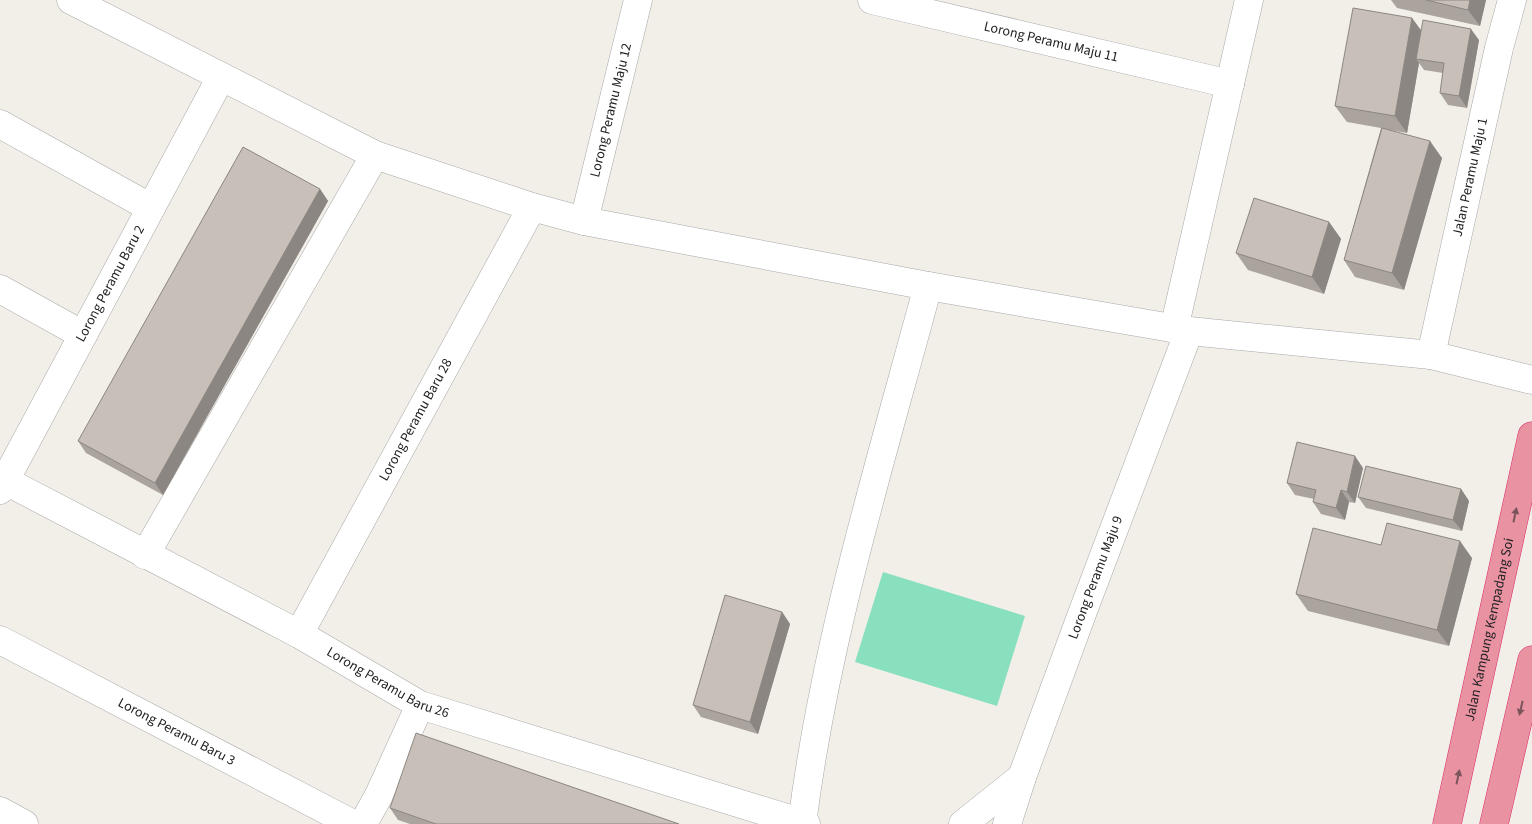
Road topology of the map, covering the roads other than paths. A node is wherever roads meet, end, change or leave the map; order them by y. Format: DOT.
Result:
graph roads {
  1 [pos="71,0"];
  2 [pos="638,0"];
  3 [pos="872,0"];
  4 [pos="1249,0"];
  5 [pos="1512,0"];
  6 [pos="222,77"];
  7 [pos="1230,84"];
  8 [pos="0,124"];
  9 [pos="375,155"];
  10 [pos="532,206"];
  11 [pos="151,208"];
  12 [pos="584,221"];
  13 [pos="928,286"];
  14 [pos="0,289"];
  15 [pos="1181,330"];
  16 [pos="83,335"];
  17 [pos="1431,355"];
  18 [pos="1532,380"];
  19 [pos="1532,436"];
  20 [pos="2,483"];
  21 [pos="145,555"];
  22 [pos="299,634"];
  23 [pos="0,640"];
  24 [pos="1532,660"];
  25 [pos="420,705"];
  26 [pos="1022,776"];
  27 [pos="0,811"];
  28 [pos="24,824"];
  29 [pos="353,824"];
  30 [pos="363,824"];
  31 [pos="803,824"];
  32 [pos="964,824"];
  33 [pos="1007,824"];
  34 [pos="1447,824"];
  35 [pos="1494,824"];
  1 -- 6 [label="street"];
  2 -- 12 [label="street, Lorong Peramu Maju 12"];
  3 -- 7 [label="street, Lorong Peramu Maju 11"];
  4 -- 7 [label="street, Lorong Peramu Maju 9"];
  5 -- 17 [label="street, Jalan Peramu Maju 1"];
  6 -- 9 [label="street"];
  6 -- 11 [label="street, Lorong Peramu Baru 2"];
  7 -- 15 [label="street, Lorong Peramu Maju 9"];
  8 -- 11 [label="street"];
  9 -- 10 [label="street"];
  9 -- 21 [label="street"];
  10 -- 12 [label="street"];
  10 -- 22 [label="street, Lorong Peramu Baru 28"];
  11 -- 16 [label="street, Lorong Peramu Baru 2"];
  12 -- 13 [label="street"];
  13 -- 15 [label="street"];
  13 -- 31 [label="street"];
  14 -- 16 [label="street"];
  15 -- 17 [label="street"];
  15 -- 26 [label="street, Lorong Peramu Maju 9"];
  16 -- 20 [label="street, Lorong Peramu Baru 2"];
  17 -- 18 [label="street"];
  34 -- 19 [label="highway, Jalan Kampung Kempadang Soi, one-way"];
  20 -- 21 [label="street, Lorong Peramu Baru 26"];
  21 -- 22 [label="street, Lorong Peramu Baru 26"];
  22 -- 25 [label="street, Lorong Peramu Baru 26"];
  23 -- 29 [label="street, Lorong Peramu Baru 3"];
  24 -- 35 [label="highway, one-way"];
  25 -- 30 [label="street"];
  25 -- 31 [label="street, Lorong Peramu Baru 26"];
  26 -- 32 [label="street"];
  26 -- 33 [label="street, Lorong Peramu Maju 9"];
  27 -- 28 [label="street"];
}
